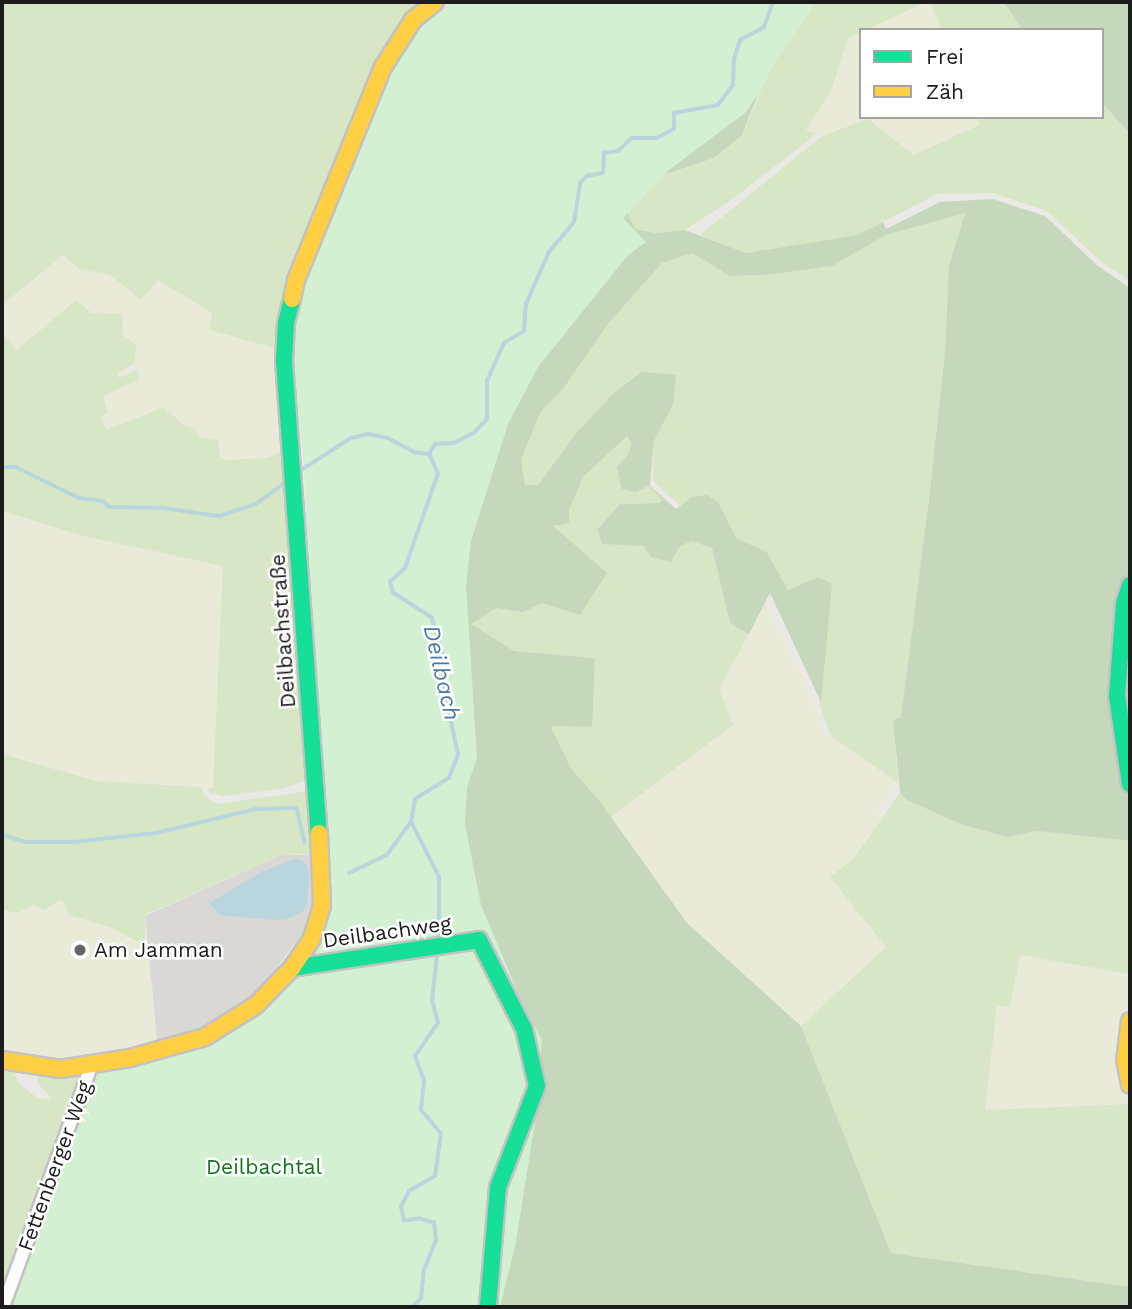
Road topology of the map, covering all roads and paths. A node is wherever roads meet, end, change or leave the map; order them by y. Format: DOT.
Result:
graph roads {
  1 [pos="435,2"];
  2 [pos="1130,586"];
  3 [pos="1130,784"];
  4 [pos="292,968"];
  5 [pos="1130,1021"];
  6 [pos="2,1060"];
  7 [pos="92,1064"];
  8 [pos="1130,1085"];
  9 [pos="3,1307"];
  10 [pos="488,1307"];
  1 -- 4 [label="street, Deilbachstraße"];
  2 -- 3 [label="street"];
  4 -- 7 [label="street, Deilbachstraße"];
  4 -- 10 [label="street, Deilbachweg"];
  5 -- 8 [label="street"];
  6 -- 7 [label="street, Deilbachstraße"];
  7 -- 9 [label="street, Fettenberger Weg"];
}
